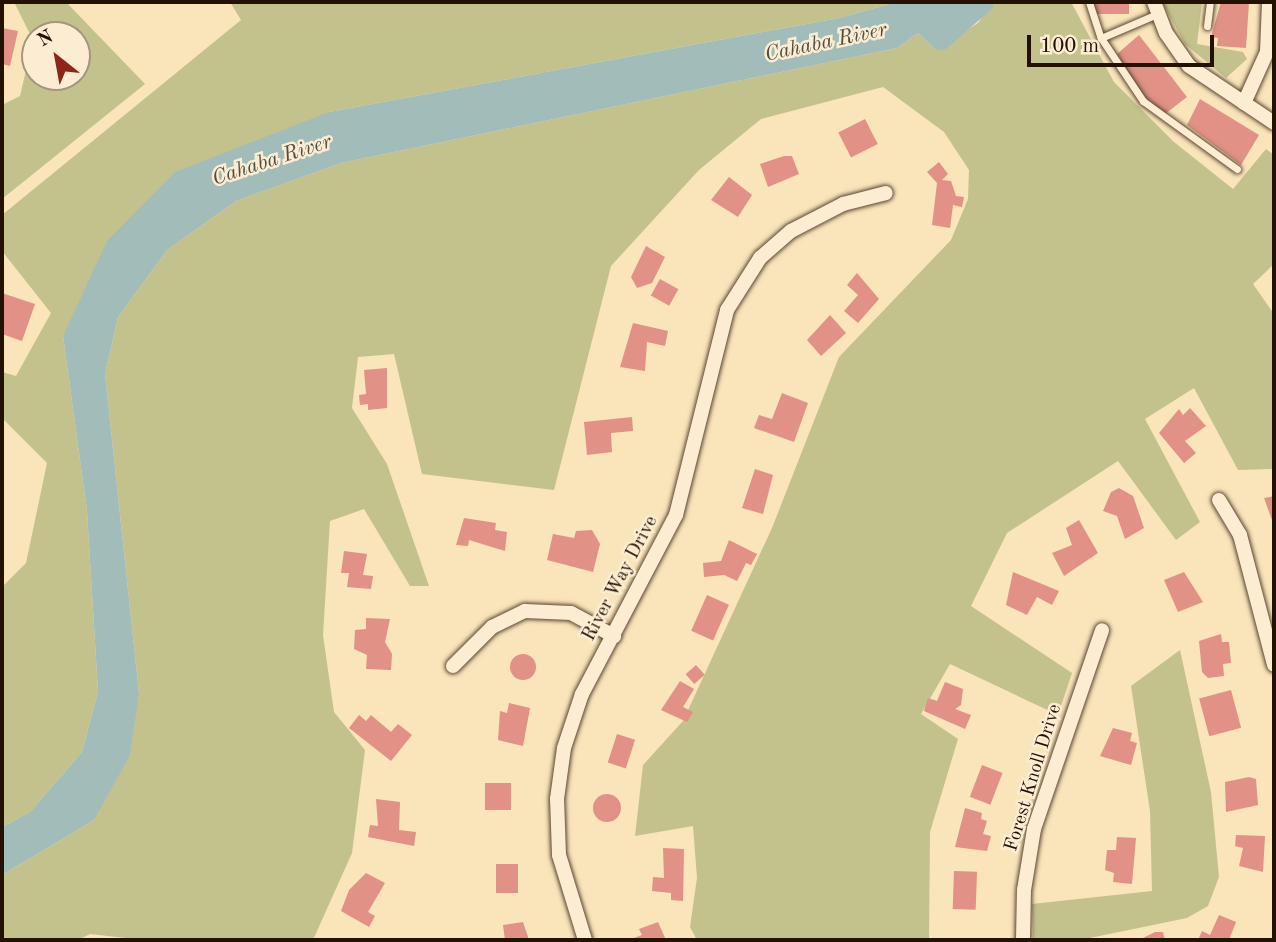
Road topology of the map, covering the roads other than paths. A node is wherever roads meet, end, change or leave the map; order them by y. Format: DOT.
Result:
graph roads {
  1 [pos="1089,2"];
  2 [pos="1210,2"];
  3 [pos="1269,2"];
  4 [pos="1155,8"];
  5 [pos="1207,26"];
  6 [pos="1101,38"];
  7 [pos="1244,103"];
  8 [pos="1274,123"];
  9 [pos="1237,169"];
  10 [pos="886,193"];
  11 [pos="1219,500"];
  12 [pos="1102,630"];
  13 [pos="614,636"];
  14 [pos="1274,665"];
  15 [pos="453,666"];
  16 [pos="585,940"];
  17 [pos="1023,940"];
  1 -- 6 [label="lane"];
  2 -- 5 [label="lane"];
  3 -- 7 [label="street"];
  4 -- 6 [label="lane"];
  4 -- 7 [label="street"];
  6 -- 9 [label="lane"];
  7 -- 8 [label="street"];
  10 -- 13 [label="street, River Way Drive"];
  11 -- 14 [label="street"];
  12 -- 17 [label="street, Forest Knoll Drive"];
  13 -- 15 [label="street"];
  13 -- 16 [label="street, River Way Drive"];
}
